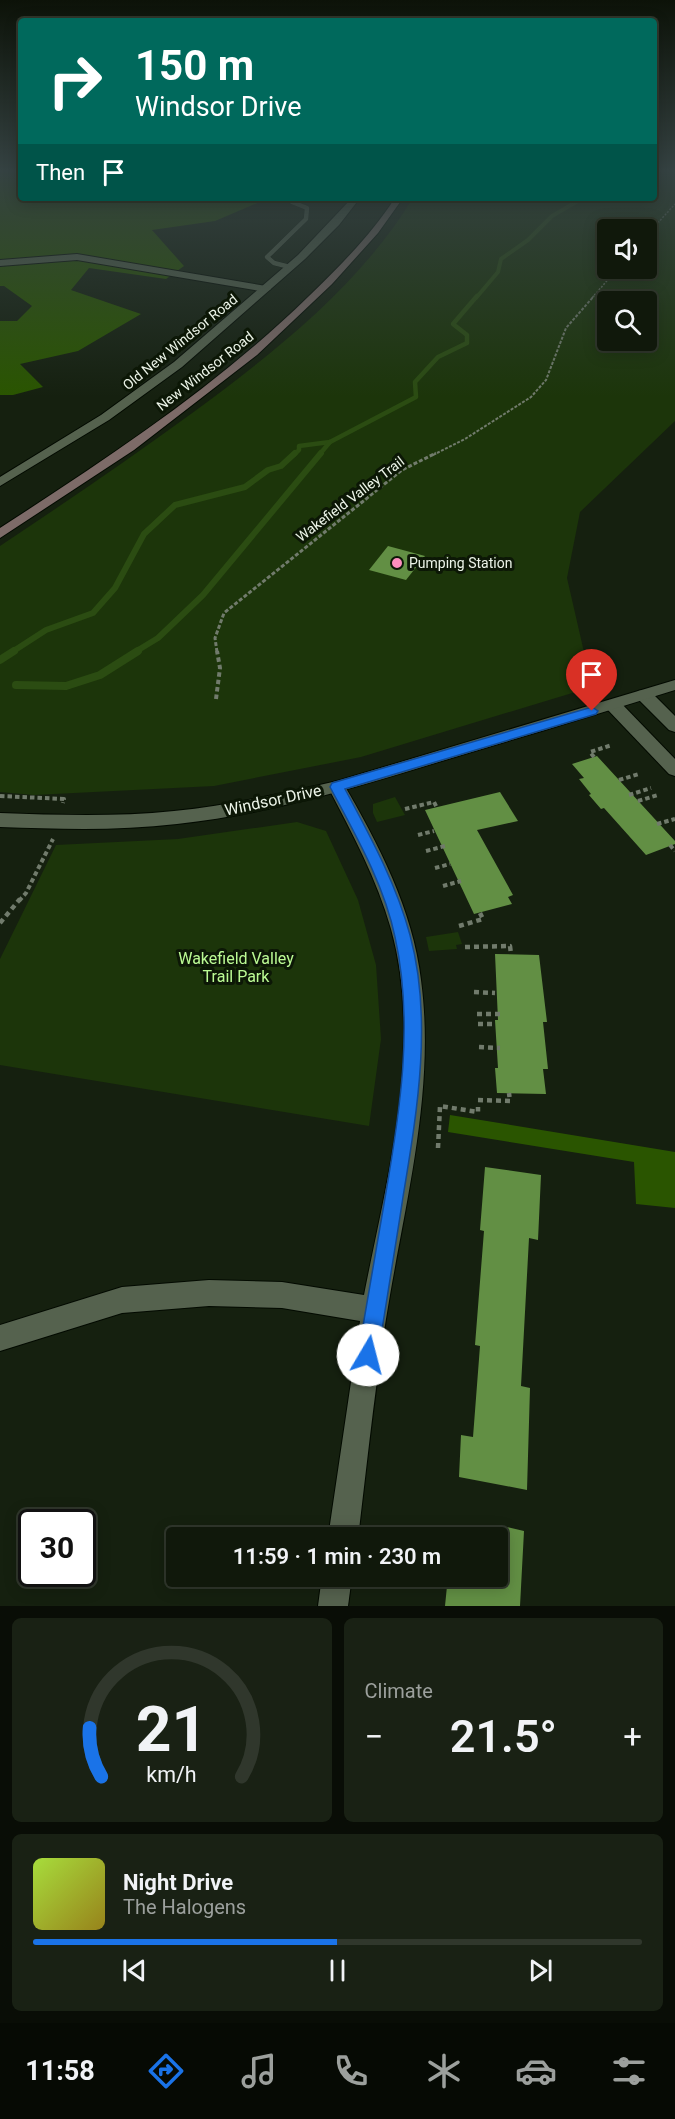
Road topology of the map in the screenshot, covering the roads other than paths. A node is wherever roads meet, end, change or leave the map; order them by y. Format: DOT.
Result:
graph roads {
  1 [pos="277,247"];
  2 [pos="311,247"];
  3 [pos="363,247"];
  4 [pos="0,263"];
  5 [pos="290,267"];
  6 [pos="266,289"];
  7 [pos="0,482"];
  8 [pos="0,534"];
  9 [pos="675,685"];
  10 [pos="644,695"];
  11 [pos="613,705"];
  12 [pos="675,726"];
  13 [pos="675,770"];
  14 [pos="337,787"];
  15 [pos="0,820"];
  16 [pos="374,1310"];
  17 [pos="0,1338"];
  18 [pos="344,1527"];
  19 [pos="336,1587"];
  20 [pos="333,1606"];
  1 -- 5 [label="lane"];
  2 -- 5 [label="street, Old New Windsor Road"];
  3 -- 8 [label="main road, New Windsor Road"];
  4 -- 6 [label="street"];
  5 -- 6 [label="street, Old New Windsor Road"];
  6 -- 7 [label="street, Old New Windsor Road"];
  9 -- 10 [label="street, Windsor Drive"];
  10 -- 11 [label="street, Windsor Drive"];
  10 -- 12 [label="street"];
  11 -- 13 [label="street"];
  11 -- 14 [label="street, Windsor Drive"];
  14 -- 15 [label="street, Windsor Drive"];
  14 -- 16 [label="street"];
  16 -- 17 [label="street"];
  16 -- 18 [label="street"];
  19 -- 20 [label="street"];
}
